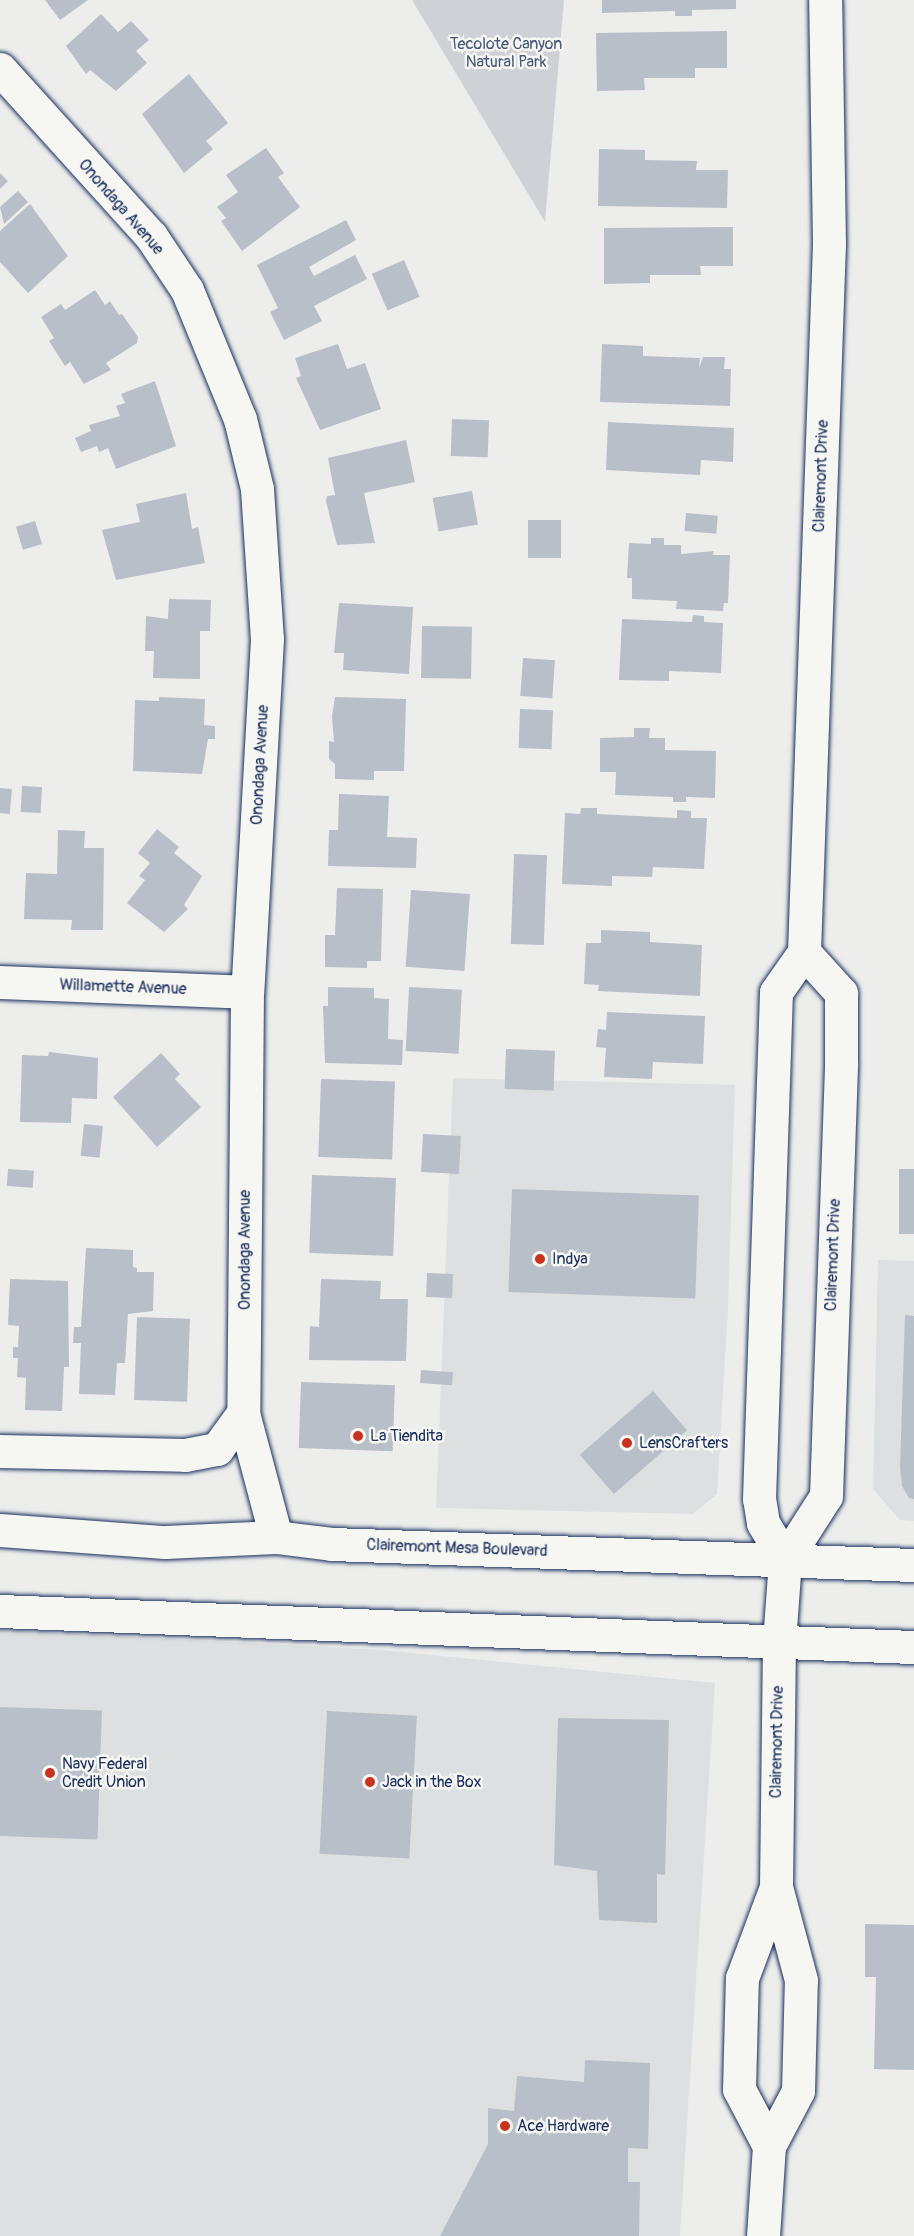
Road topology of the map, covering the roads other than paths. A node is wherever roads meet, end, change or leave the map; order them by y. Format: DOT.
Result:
graph roads {
  1 [pos="825,0"];
  2 [pos="0,69"];
  3 [pos="804,952"];
  4 [pos="0,982"];
  5 [pos="247,992"];
  6 [pos="243,1413"];
  7 [pos="0,1451"];
  8 [pos="0,1530"];
  9 [pos="276,1537"];
  10 [pos="785,1560"];
  11 [pos="914,1565"];
  12 [pos="0,1611"];
  13 [pos="779,1642"];
  14 [pos="914,1647"];
  15 [pos="776,1887"];
  16 [pos="769,2146"];
  17 [pos="763,2236"];
  1 -- 3 [label="main road, Clairemont Drive"];
  2 -- 5 [label="main road, Onondaga Avenue"];
  3 -- 10 [label="main road"];
  3 -- 10 [label="main road, Clairemont Drive"];
  4 -- 5 [label="main road, Willamette Avenue"];
  5 -- 6 [label="main road, Onondaga Avenue"];
  6 -- 7 [label="main road"];
  6 -- 9 [label="main road, Onondaga Avenue"];
  8 -- 9 [label="main road, Clairemont Mesa Boulevard"];
  9 -- 10 [label="main road, Clairemont Mesa Boulevard"];
  10 -- 11 [label="main road, Clairemont Mesa Boulevard"];
  10 -- 13 [label="main road, Clairemont Drive"];
  12 -- 13 [label="main road"];
  13 -- 14 [label="main road"];
  13 -- 15 [label="main road, Clairemont Drive"];
  15 -- 16 [label="main road, Clairemont Drive"];
  15 -- 16 [label="main road, Clairemont Drive"];
  16 -- 17 [label="main road, Clairemont Drive"];
}
